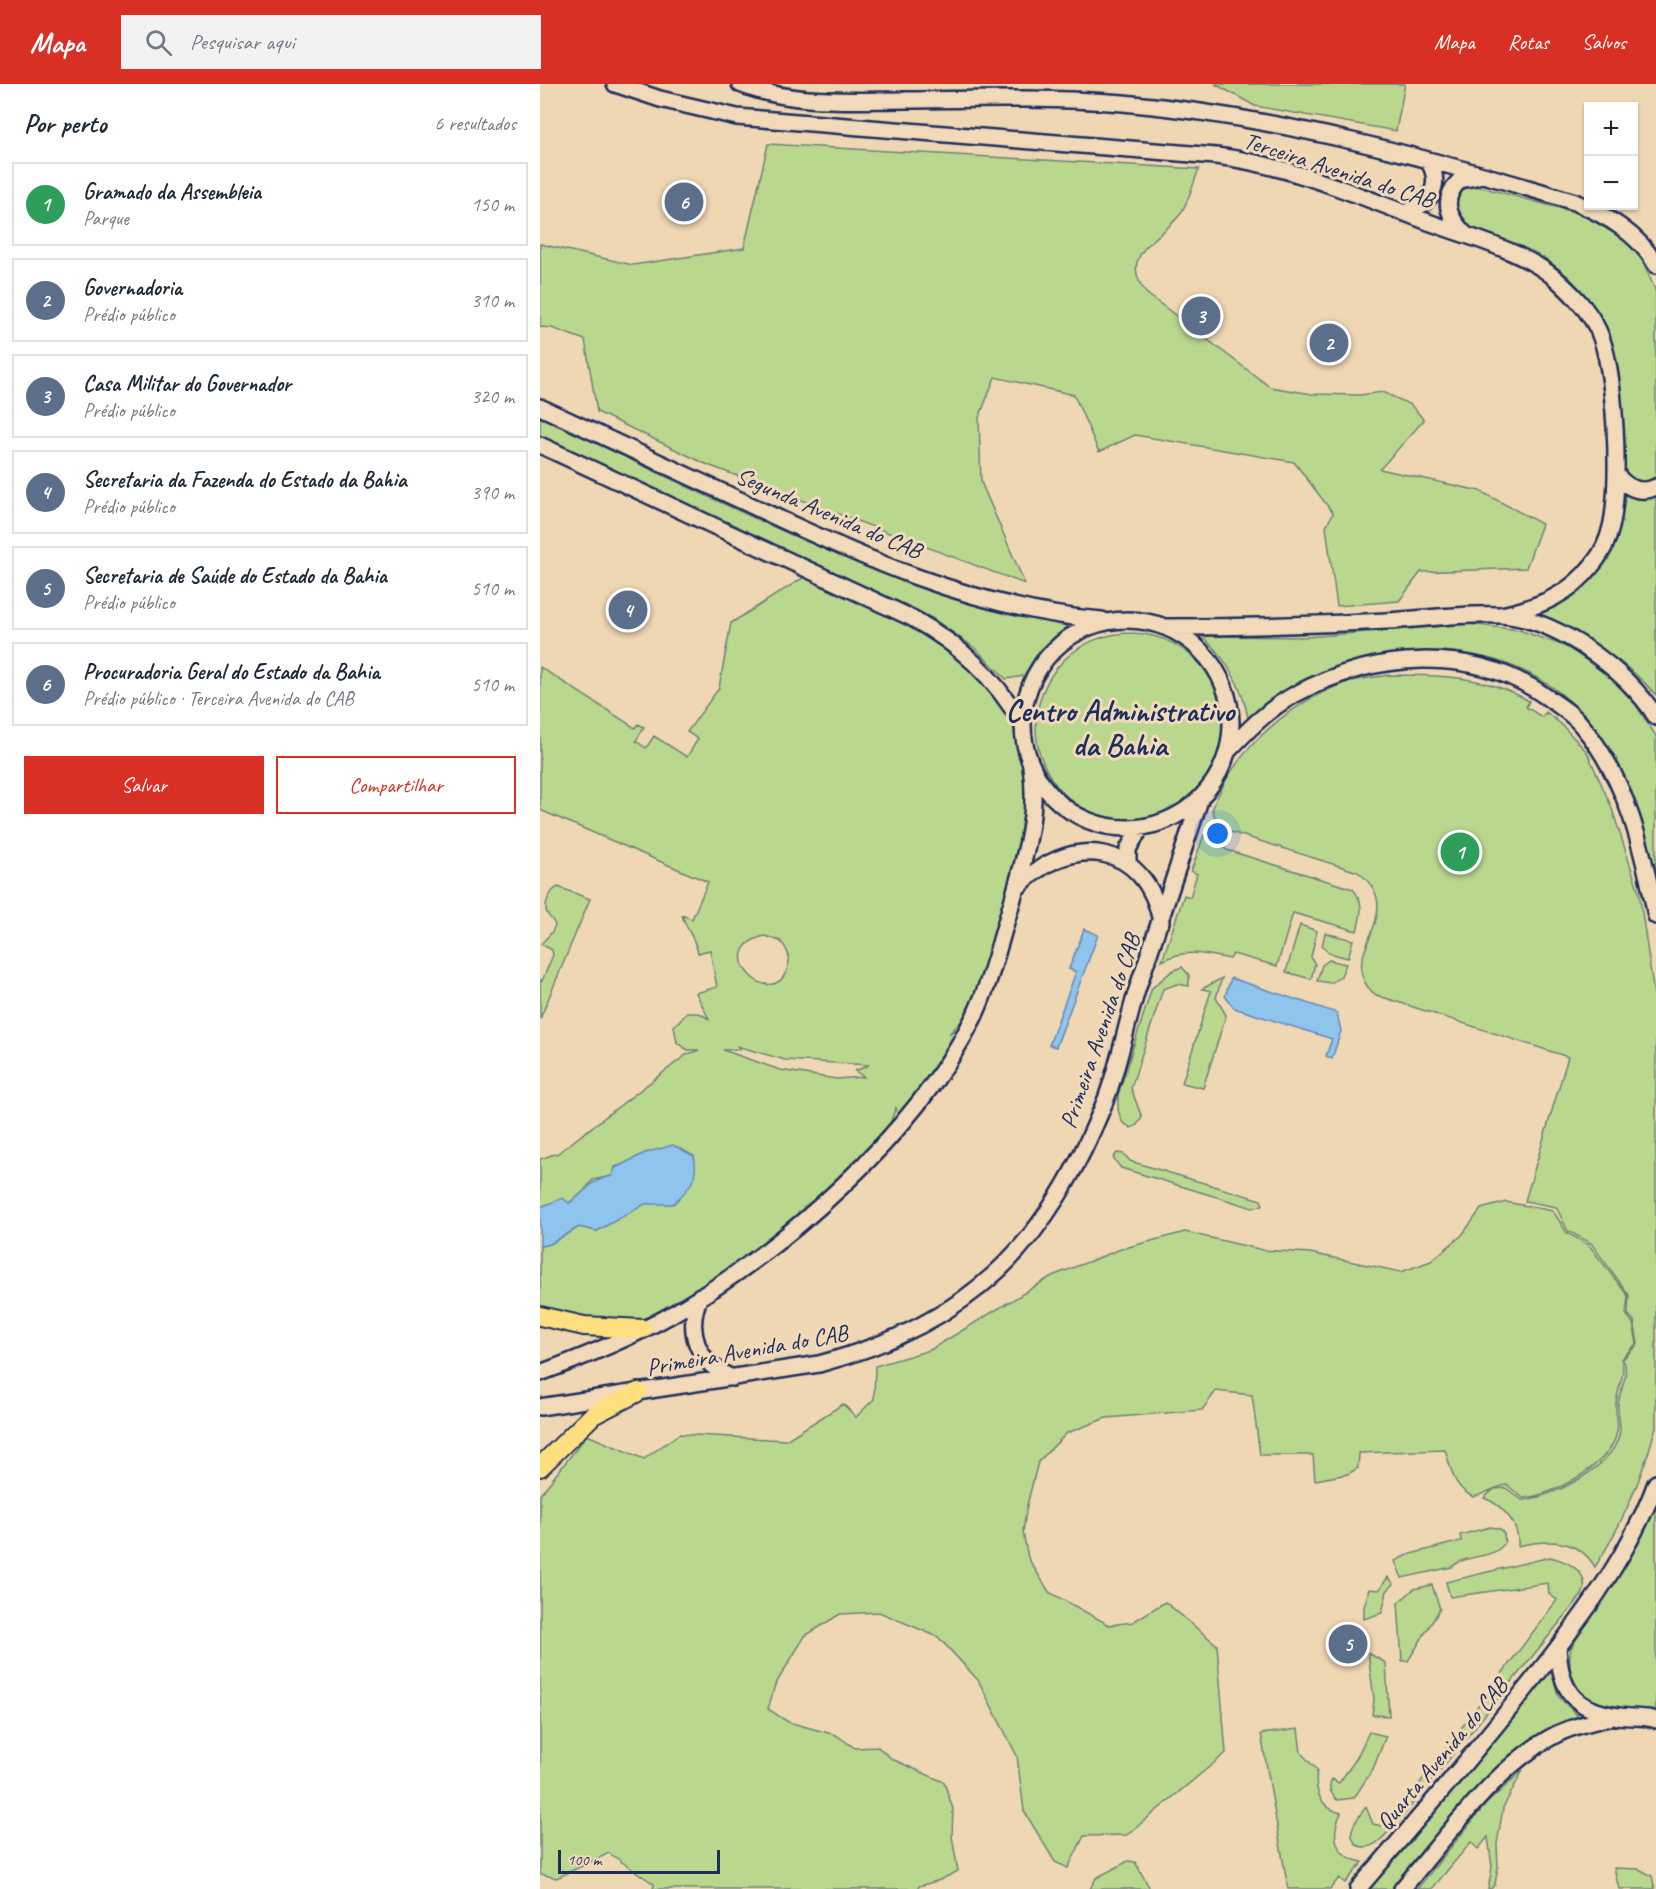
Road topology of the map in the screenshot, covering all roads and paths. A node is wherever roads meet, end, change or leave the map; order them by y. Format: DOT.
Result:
graph roads {
  1 [pos="615,84"];
  2 [pos="740,84"];
  3 [pos="1429,162"];
  4 [pos="1482,177"];
  5 [pos="1404,213"];
  6 [pos="1467,236"];
  7 [pos="1656,265"];
  8 [pos="540,407"];
  9 [pos="540,445"];
  10 [pos="1616,474"];
  11 [pos="1656,487"];
  12 [pos="1501,615"];
  13 [pos="1114,621"];
  14 [pos="1165,627"];
  15 [pos="1656,717"];
  16 [pos="1022,724"];
  17 [pos="1228,751"];
  18 [pos="1031,767"];
  19 [pos="1200,800"];
  20 [pos="1140,829"];
  21 [pos="1128,864"];
  22 [pos="1015,890"];
  23 [pos="1656,916"];
  24 [pos="1161,922"];
  25 [pos="700,1296"];
  26 [pos="540,1316"];
  27 [pos="643,1329"];
  28 [pos="540,1373"];
  29 [pos="734,1378"];
  30 [pos="638,1392"];
  31 [pos="540,1407"];
  32 [pos="540,1467"];
  33 [pos="1656,1483"];
  34 [pos="1656,1500"];
  35 [pos="1644,1515"];
  36 [pos="1558,1647"];
  37 [pos="1619,1716"];
  38 [pos="1653,1718"];
  39 [pos="1358,1889"];
  40 [pos="1402,1889"];
  1 -- 5 [label="main road, Terceira Avenida do CAB"];
  2 -- 3 [label="main road, Terceira Avenida do CAB"];
  3 -- 4 [label="main road, Terceira Avenida do CAB"];
  3 -- 5 [label="main road"];
  4 -- 6 [label="main road"];
  4 -- 7 [label="main road, Terceira Avenida do CAB"];
  5 -- 6 [label="main road, Terceira Avenida do CAB"];
  6 -- 10 [label="main road, Terceira Avenida do CAB"];
  8 -- 13 [label="main road, Segunda Avenida do CAB"];
  9 -- 16 [label="main road"];
  10 -- 11 [label="main road"];
  10 -- 12 [label="main road, Terceira Avenida do CAB"];
  12 -- 14 [label="main road"];
  12 -- 15 [label="main road"];
  13 -- 14 [label="main road"];
  13 -- 16 [label="main road"];
  14 -- 17 [label="main road"];
  16 -- 18 [label="main road"];
  17 -- 19 [label="main road"];
  17 -- 23 [label="main road"];
  18 -- 20 [label="main road"];
  18 -- 22 [label="main road, Primeira Avenida do CAB"];
  19 -- 20 [label="main road"];
  19 -- 24 [label="main road, Primeira Avenida do CAB"];
  20 -- 21 [label="main road"];
  21 -- 22 [label="main road"];
  21 -- 24 [label="main road"];
  22 -- 25 [label="main road, Primeira Avenida do CAB"];
  24 -- 29 [label="main road, Primeira Avenida do CAB"];
  25 -- 27 [label="main road, Primeira Avenida do CAB"];
  25 -- 29 [label="main road"];
  26 -- 27 [label="highway"];
  27 -- 28 [label="main road, Primeira Avenida do CAB"];
  29 -- 30 [label="main road, Primeira Avenida do CAB"];
  30 -- 31 [label="main road, Primeira Avenida do CAB"];
  30 -- 32 [label="highway"];
  33 -- 35 [label="main road"];
  34 -- 35 [label="main road"];
  35 -- 36 [label="main road, Quarta Avenida do CAB"];
  36 -- 37 [label="main road"];
  36 -- 39 [label="main road, Quarta Avenida do CAB"];
  37 -- 38 [label="main road"];
  37 -- 40 [label="main road"];
}
